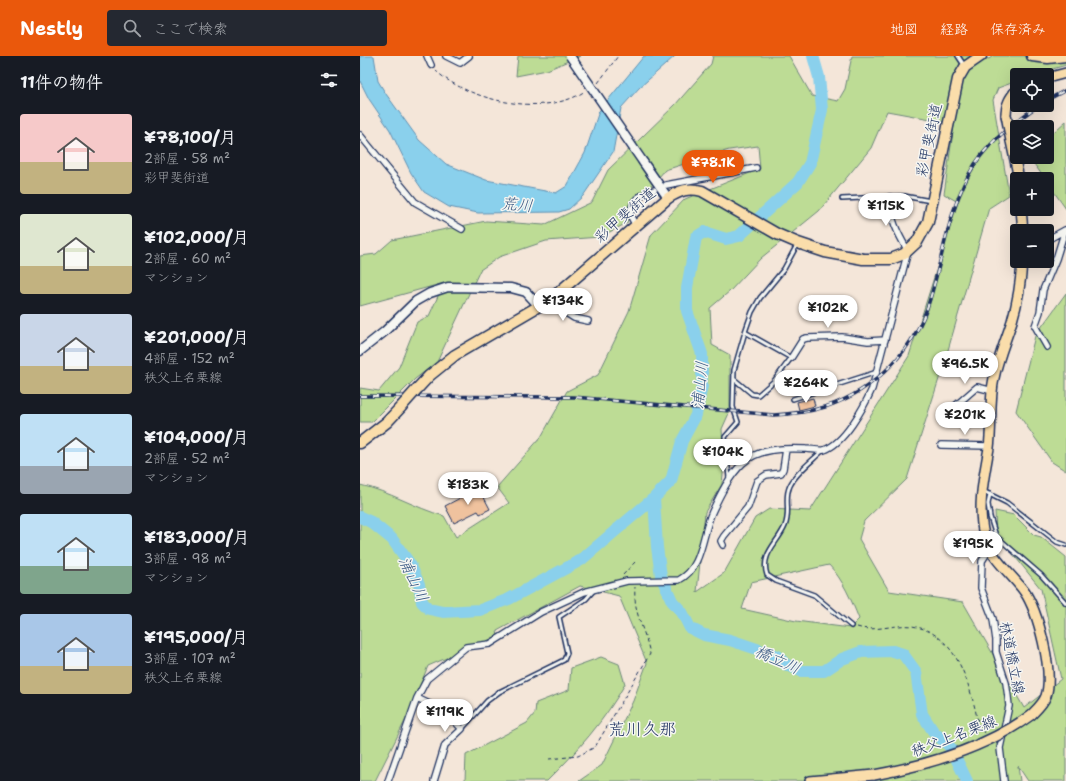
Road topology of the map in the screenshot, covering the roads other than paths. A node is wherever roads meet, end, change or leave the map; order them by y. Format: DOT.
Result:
graph roads {
  1 [pos="427,56"];
  2 [pos="446,56"];
  3 [pos="469,56"];
  4 [pos="570,56"];
  5 [pos="958,56"];
  6 [pos="981,56"];
  7 [pos="1032,56"];
  8 [pos="1066,56"];
  9 [pos="431,66"];
  10 [pos="965,67"];
  11 [pos="1066,73"];
  12 [pos="1054,76"];
  13 [pos="1010,97"];
  14 [pos="360,135"];
  15 [pos="756,168"];
  16 [pos="1017,172"];
  17 [pos="666,185"];
  18 [pos="654,190"];
  19 [pos="890,197"];
  20 [pos="668,198"];
  21 [pos="842,199"];
  22 [pos="932,201"];
  23 [pos="636,226"];
  24 [pos="462,229"];
  25 [pos="1054,236"];
  26 [pos="798,243"];
  27 [pos="908,251"];
  28 [pos="1054,264"];
  29 [pos="1022,268"];
  30 [pos="1052,268"];
  31 [pos="543,304"];
  32 [pos="588,321"];
  33 [pos="745,332"];
  34 [pos="885,340"];
  35 [pos="1047,347"];
  36 [pos="360,351"];
  37 [pos="791,358"];
  38 [pos="877,372"];
  39 [pos="734,379"];
  40 [pos="993,391"];
  41 [pos="793,399"];
  42 [pos="946,414"];
  43 [pos="360,443"];
  44 [pos="940,444"];
  45 [pos="989,446"];
  46 [pos="786,449"];
  47 [pos="824,450"];
  48 [pos="729,479"];
  49 [pos="985,492"];
  50 [pos="723,545"];
  51 [pos="1066,545"];
  52 [pos="989,550"];
  53 [pos="594,590"];
  54 [pos="1066,603"];
  55 [pos="851,626"];
  56 [pos="417,698"];
  57 [pos="462,729"];
  58 [pos="388,781"];
  59 [pos="434,781"];
  60 [pos="810,781"];
  61 [pos="1004,781"];
  1 -- 9 [label="street"];
  2 -- 3 [label="street"];
  4 -- 20 [label="street, bridge"];
  5 -- 10 [label="lane"];
  6 -- 10 [label="highway"];
  7 -- 8 [label="highway"];
  10 -- 22 [label="highway, 彩甲斐街道"];
  11 -- 12 [label="main road"];
  13 -- 16 [label="main road, bridge"];
  14 -- 24 [label="street"];
  15 -- 17 [label="street"];
  18 -- 23 [label="street"];
  19 -- 21 [label="lane"];
  19 -- 22 [label="lane"];
  19 -- 27 [label="street"];
  20 -- 23 [label="highway, 彩甲斐街道"];
  20 -- 26 [label="highway, 彩甲斐街道"];
  22 -- 27 [label="highway, 彩甲斐街道"];
  23 -- 31 [label="highway, 彩甲斐街道"];
  25 -- 28 [label="street"];
  26 -- 27 [label="highway, 彩甲斐街道"];
  26 -- 33 [label="lane"];
  27 -- 34 [label="street"];
  29 -- 40 [label="main road, 秩父上名栗線"];
  30 -- 35 [label="street"];
  31 -- 32 [label="street"];
  31 -- 36 [label="street"];
  31 -- 43 [label="highway, 彩甲斐街道, bridge"];
  33 -- 37 [label="lane"];
  33 -- 39 [label="lane"];
  34 -- 37 [label="street"];
  34 -- 38 [label="street"];
  37 -- 39 [label="lane"];
  38 -- 41 [label="lane"];
  38 -- 47 [label="street"];
  39 -- 48 [label="lane"];
  40 -- 42 [label="street"];
  40 -- 45 [label="main road, 秩父上名栗線"];
  44 -- 45 [label="street"];
  45 -- 49 [label="main road, 秩父上名栗線"];
  46 -- 47 [label="street"];
  46 -- 48 [label="street"];
  46 -- 50 [label="street"];
  47 -- 55 [label="lane"];
  48 -- 53 [label="street"];
  49 -- 51 [label="lane"];
  49 -- 52 [label="main road, 秩父上名栗線"];
  49 -- 54 [label="lane"];
  52 -- 60 [label="main road, 秩父上名栗線, bridge"];
  52 -- 61 [label="street, 林道橋立線"];
  53 -- 56 [label="street"];
  53 -- 57 [label="lane"];
  56 -- 57 [label="street"];
  56 -- 58 [label="street"];
  57 -- 59 [label="street"];
}
